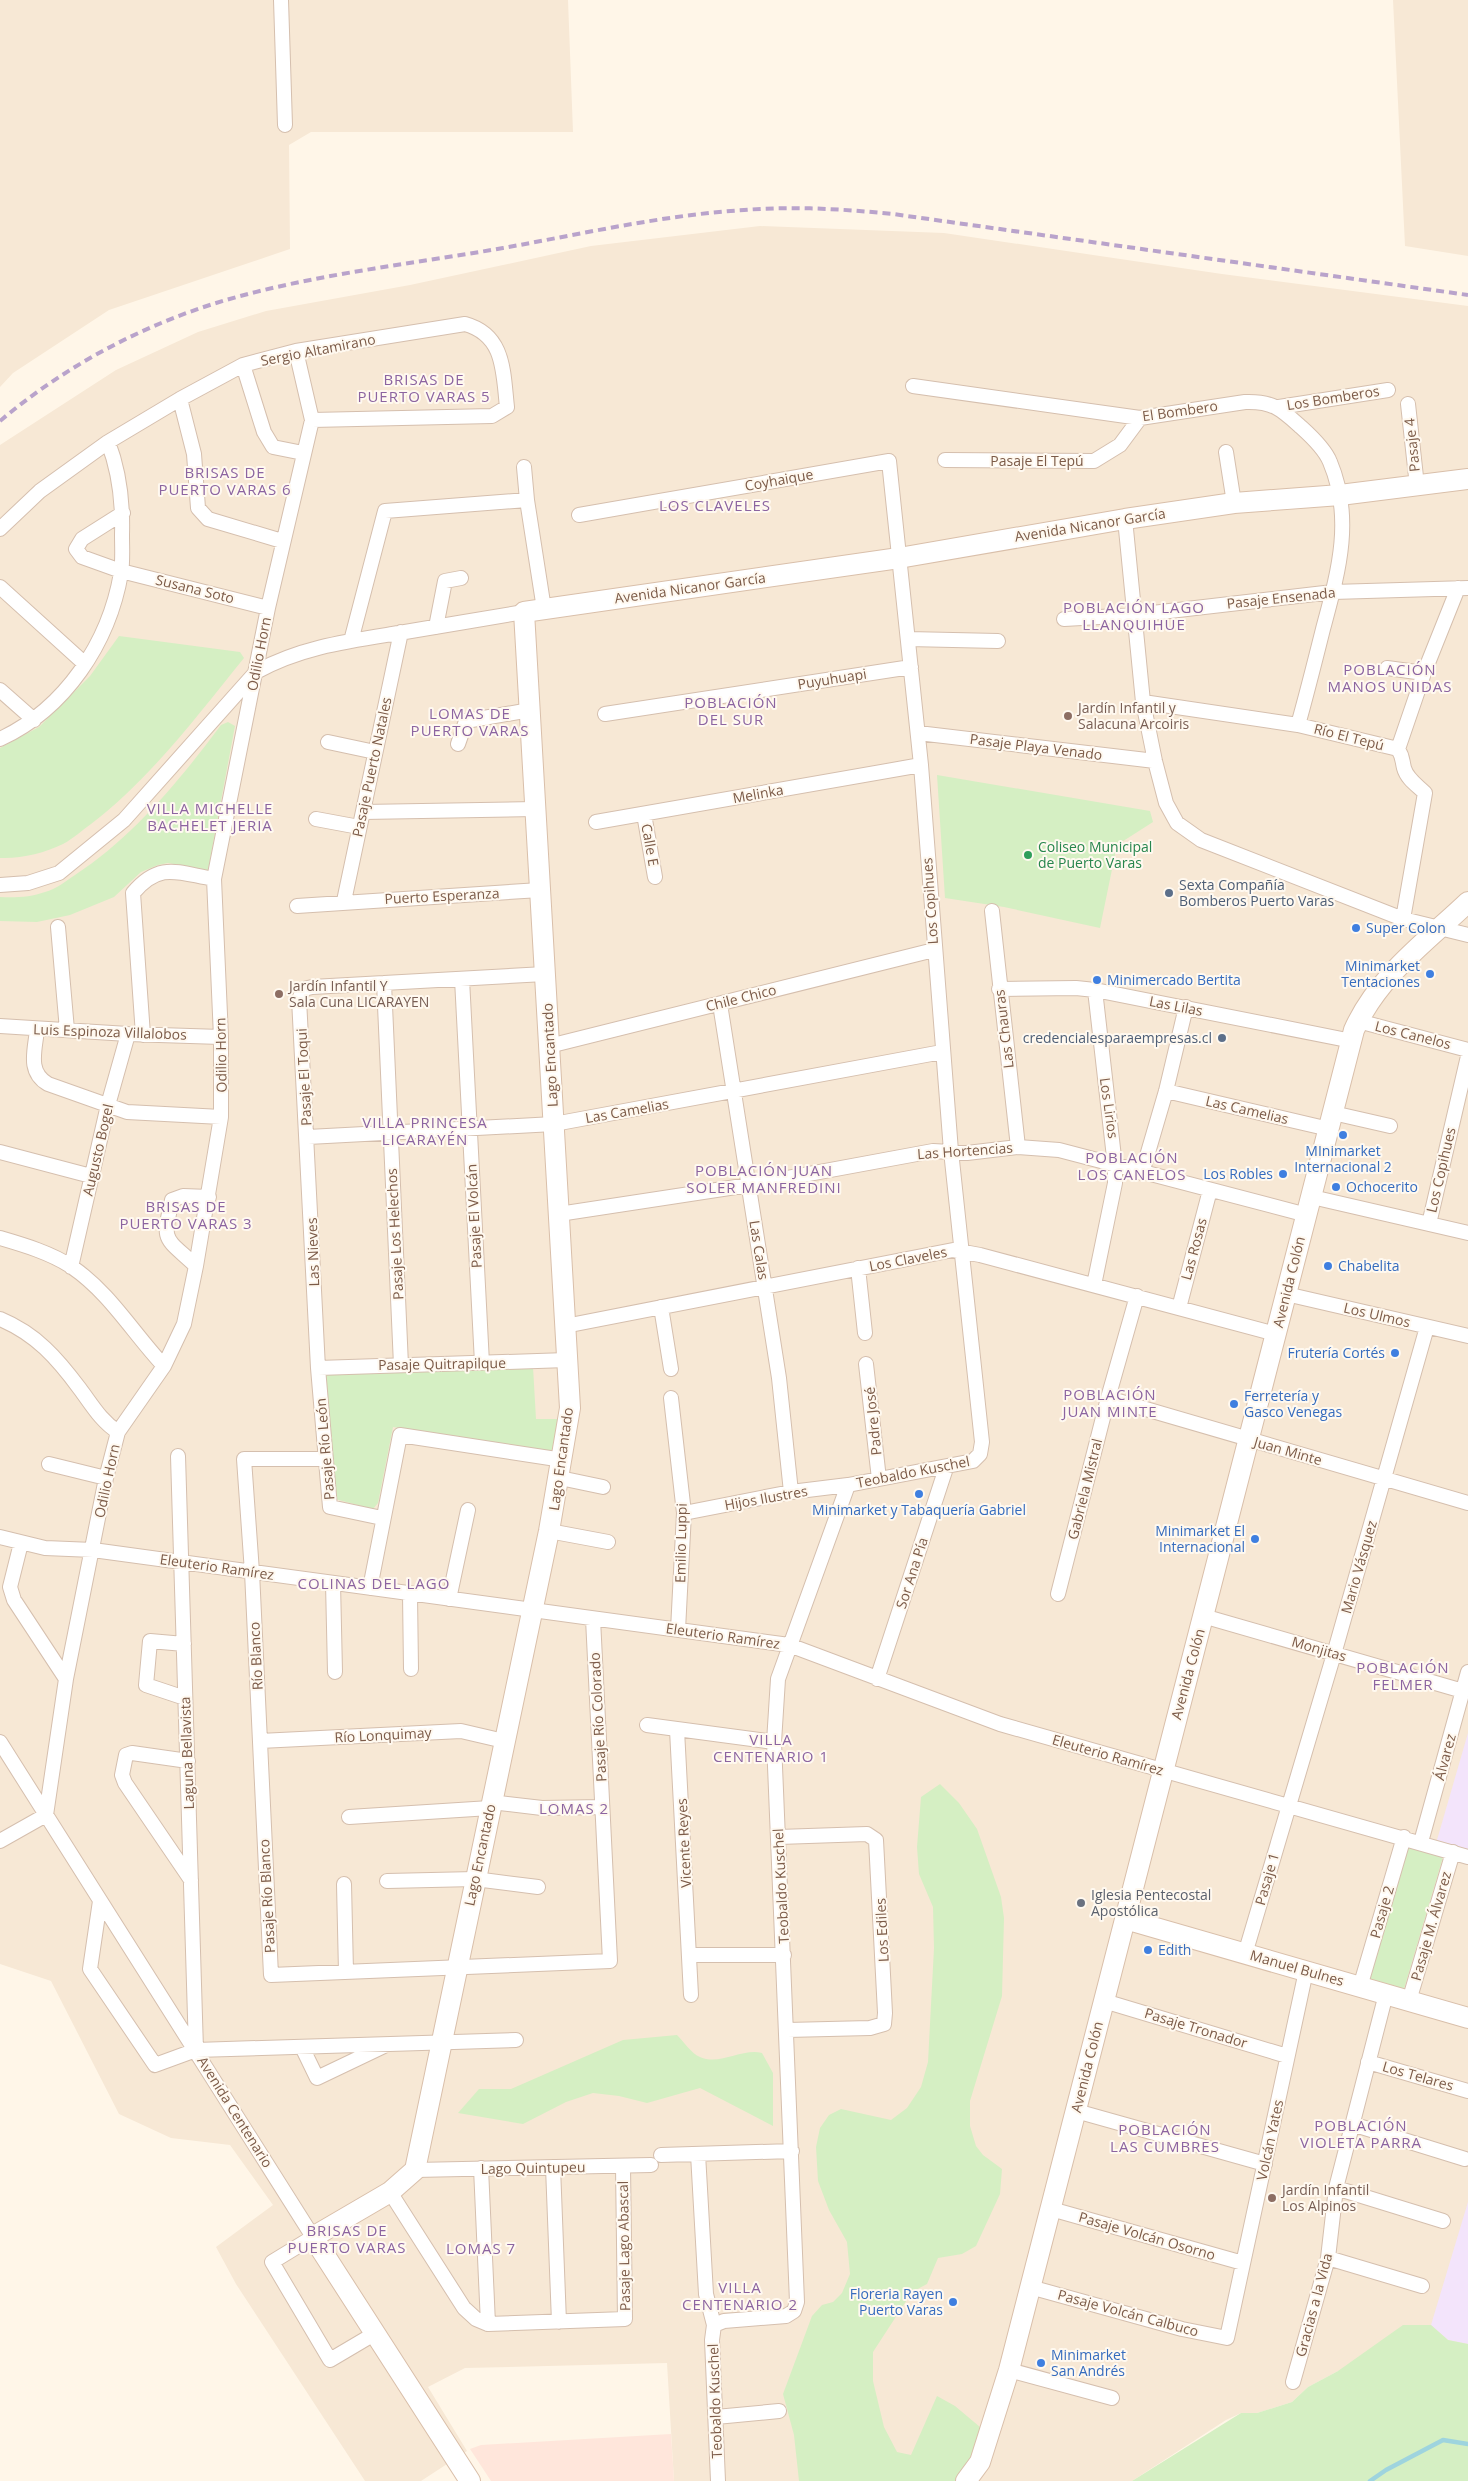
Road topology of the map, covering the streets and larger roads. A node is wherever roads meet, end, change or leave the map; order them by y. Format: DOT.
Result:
graph roads {
  1 [pos="281,0"];
  2 [pos="285,125"];
  3 [pos="296,351"];
  4 [pos="243,364"];
  5 [pos="913,386"];
  6 [pos="1388,390"];
  7 [pos="180,399"];
  8 [pos="1408,404"];
  9 [pos="1279,408"];
  10 [pos="1140,418"];
  11 [pos="312,420"];
  12 [pos="108,442"];
  13 [pos="303,452"];
  14 [pos="1226,452"];
  15 [pos="945,460"];
  16 [pos="889,461"];
  17 [pos="524,467"];
  18 [pos="1468,478"];
  19 [pos="1417,486"];
  20 [pos="1340,495"];
  21 [pos="527,500"];
  22 [pos="1234,503"];
  23 [pos="122,513"];
  24 [pos="579,515"];
  25 [pos="1125,519"];
  26 [pos="0,528"];
  27 [pos="282,541"];
  28 [pos="900,558"];
  29 [pos="121,571"];
  30 [pos="461,578"];
  31 [pos="0,587"];
  32 [pos="1463,588"];
  33 [pos="1333,592"];
  34 [pos="268,608"];
  35 [pos="544,609"];
  36 [pos="524,612"];
  37 [pos="1135,615"];
  38 [pos="1064,619"];
  39 [pos="436,627"];
  40 [pos="401,632"];
  41 [pos="908,639"];
  42 [pos="351,640"];
  43 [pos="998,641"];
  44 [pos="85,664"];
  45 [pos="911,667"];
  46 [pos="1387,668"];
  47 [pos="256,672"];
  48 [pos="1424,673"];
  49 [pos="0,690"];
  50 [pos="1143,702"];
  51 [pos="530,710"];
  52 [pos="221,712"];
  53 [pos="605,714"];
  54 [pos="34,720"];
  55 [pos="246,720"];
  56 [pos="1298,725"];
  57 [pos="918,733"];
  58 [pos="0,738"];
  59 [pos="328,742"];
  60 [pos="458,744"];
  61 [pos="1398,749"];
  62 [pos="375,752"];
  63 [pos="1155,761"];
  64 [pos="921,765"];
  65 [pos="535,808"];
  66 [pos="362,812"];
  67 [pos="644,814"];
  68 [pos="316,819"];
  69 [pos="596,822"];
  70 [pos="359,827"];
  71 [pos="655,877"];
  72 [pos="214,879"];
  73 [pos="0,885"];
  74 [pos="540,890"];
  75 [pos="344,901"];
  76 [pos="1468,902"];
  77 [pos="297,906"];
  78 [pos="992,911"];
  79 [pos="1403,919"];
  80 [pos="58,927"];
  81 [pos="1440,928"];
  82 [pos="1468,935"];
  83 [pos="934,950"];
  84 [pos="545,974"];
  85 [pos="462,979"];
  86 [pos="384,983"];
  87 [pos="999,988"];
  88 [pos="1095,990"];
  89 [pos="720,1004"];
  90 [pos="1186,1007"];
  91 [pos="1358,1021"];
  92 [pos="0,1026"];
  93 [pos="38,1030"];
  94 [pos="67,1030"];
  95 [pos="128,1034"];
  96 [pos="143,1035"];
  97 [pos="221,1037"];
  98 [pos="1352,1041"];
  99 [pos="549,1046"];
  100 [pos="1468,1050"];
  101 [pos="942,1052"];
  102 [pos="1468,1056"];
  103 [pos="734,1091"];
  104 [pos="1166,1091"];
  105 [pos="108,1105"];
  106 [pos="222,1117"];
  107 [pos="1331,1121"];
  108 [pos="554,1124"];
  109 [pos="1390,1126"];
  110 [pos="469,1129"];
  111 [pos="390,1133"];
  112 [pos="308,1137"];
  113 [pos="1018,1147"];
  114 [pos="951,1151"];
  115 [pos="0,1152"];
  116 [pos="1116,1166"];
  117 [pos="1142,1173"];
  118 [pos="91,1176"];
  119 [pos="749,1185"];
  120 [pos="1210,1190"];
  121 [pos="208,1197"];
  122 [pos="1309,1206"];
  123 [pos="559,1214"];
  124 [pos="1429,1224"];
  125 [pos="1468,1233"];
  126 [pos="0,1238"];
  127 [pos="961,1250"];
  128 [pos="196,1266"];
  129 [pos="71,1267"];
  130 [pos="858,1268"];
  131 [pos="1094,1285"];
  132 [pos="765,1286"];
  133 [pos="1286,1294"];
  134 [pos="1137,1296"];
  135 [pos="661,1307"];
  136 [pos="1179,1308"];
  137 [pos="0,1320"];
  138 [pos="565,1326"];
  139 [pos="1427,1327"];
  140 [pos="865,1333"];
  141 [pos="1276,1334"];
  142 [pos="1468,1336"];
  143 [pos="970,1340"];
  144 [pos="567,1360"];
  145 [pos="482,1363"];
  146 [pos="401,1364"];
  147 [pos="866,1364"];
  148 [pos="164,1366"];
  149 [pos="318,1368"];
  150 [pos="671,1369"];
  151 [pos="671,1398"];
  152 [pos="1108,1398"];
  153 [pos="118,1432"];
  154 [pos="1249,1440"];
  155 [pos="178,1456"];
  156 [pos="326,1459"];
  157 [pos="49,1464"];
  158 [pos="946,1468"];
  159 [pos="561,1469"];
  160 [pos="106,1478"];
  161 [pos="879,1479"];
  162 [pos="1384,1479"];
  163 [pos="848,1485"];
  164 [pos="603,1487"];
  165 [pos="791,1492"];
  166 [pos="1468,1504"];
  167 [pos="468,1510"];
  168 [pos="684,1513"];
  169 [pos="382,1518"];
  170 [pos="549,1531"];
  171 [pos="0,1537"];
  172 [pos="608,1542"];
  173 [pos="21,1543"];
  174 [pos="93,1550"];
  175 [pos="181,1562"];
  176 [pos="252,1572"];
  177 [pos="333,1583"];
  178 [pos="370,1588"];
  179 [pos="410,1594"];
  180 [pos="1058,1594"];
  181 [pos="449,1599"];
  182 [pos="531,1610"];
  183 [pos="1203,1616"];
  184 [pos="594,1619"];
  185 [pos="678,1630"];
  186 [pos="184,1644"];
  187 [pos="788,1645"];
  188 [pos="1334,1654"];
  189 [pos="411,1669"];
  190 [pos="334,1672"];
  191 [pos="1468,1672"];
  192 [pos="66,1679"];
  193 [pos="878,1679"];
  194 [pos="1463,1691"];
  195 [pos="186,1698"];
  196 [pos="647,1726"];
  197 [pos="677,1730"];
  198 [pos="260,1741"];
  199 [pos="0,1742"];
  200 [pos="504,1742"];
  201 [pos="774,1742"];
  202 [pos="188,1761"];
  203 [pos="1162,1770"];
  204 [pos="491,1805"];
  205 [pos="1288,1805"];
  206 [pos="602,1807"];
  207 [pos="46,1815"];
  208 [pos="349,1816"];
  209 [pos="1404,1837"];
  210 [pos="778,1838"];
  211 [pos="0,1841"];
  212 [pos="1421,1842"];
  213 [pos="1453,1852"];
  214 [pos="1468,1857"];
  215 [pos="475,1879"];
  216 [pos="192,1881"];
  217 [pos="387,1881"];
  218 [pos="344,1884"];
  219 [pos="538,1887"];
  220 [pos="100,1901"];
  221 [pos="1125,1919"];
  222 [pos="1245,1954"];
  223 [pos="690,1955"];
  224 [pos="784,1956"];
  225 [pos="456,1968"];
  226 [pos="1306,1971"];
  227 [pos="346,1972"];
  228 [pos="1360,1987"];
  229 [pos="1386,1994"];
  230 [pos="691,1995"];
  231 [pos="1104,2001"];
  232 [pos="1409,2001"];
  233 [pos="1468,2018"];
  234 [pos="787,2030"];
  235 [pos="516,2040"];
  236 [pos="441,2041"];
  237 [pos="390,2044"];
  238 [pos="302,2047"];
  239 [pos="196,2050"];
  240 [pos="1287,2056"];
  241 [pos="1368,2062"];
  242 [pos="1468,2090"];
  243 [pos="1076,2111"];
  244 [pos="1352,2124"];
  245 [pos="792,2151"];
  246 [pos="698,2154"];
  247 [pos="1465,2159"];
  248 [pos="1265,2164"];
  249 [pos="623,2166"];
  250 [pos="553,2167"];
  251 [pos="481,2168"];
  252 [pos="415,2170"];
  253 [pos="1336,2188"];
  254 [pos="390,2192"];
  255 [pos="1050,2208"];
  256 [pos="1443,2221"];
  257 [pos="313,2237"];
  258 [pos="1328,2258"];
  259 [pos="1243,2263"];
  260 [pos="1422,2286"];
  261 [pos="1030,2287"];
  262 [pos="559,2322"];
  263 [pos="488,2324"];
  264 [pos="714,2325"];
  265 [pos="374,2334"];
  266 [pos="1227,2338"];
  267 [pos="1009,2370"];
  268 [pos="1293,2382"];
  269 [pos="1112,2398"];
  270 [pos="779,2411"];
  271 [pos="716,2417"];
  272 [pos="470,2481"];
  273 [pos="718,2481"];
  274 [pos="966,2481"];
  1 -- 2 [label="street"];
  3 -- 4 [label="street, Sergio Altamirano"];
  3 -- 11 [label="street"];
  3 -- 11 [label="street, Sergio Altamirano"];
  4 -- 7 [label="street, Sergio Altamirano"];
  4 -- 13 [label="street"];
  5 -- 10 [label="street, El Bombero"];
  6 -- 9 [label="street, Los Bomberos"];
  7 -- 12 [label="street, Sergio Altamirano"];
  7 -- 27 [label="street"];
  8 -- 19 [label="street, Pasaje 4"];
  9 -- 10 [label="street, El Bombero"];
  9 -- 20 [label="street, El Bombero"];
  10 -- 15 [label="street, Pasaje El Tepú"];
  11 -- 13 [label="street, Odilio Horn"];
  12 -- 23 [label="street"];
  12 -- 26 [label="street, Sergio Altamirano"];
  13 -- 27 [label="street, Odilio Horn"];
  14 -- 22 [label="street"];
  16 -- 24 [label="street, Coyhaique"];
  16 -- 28 [label="street, Los Copihues"];
  17 -- 21 [label="street"];
  18 -- 19 [label="street, Avenida Nicanor García"];
  19 -- 20 [label="street, Avenida Nicanor García"];
  20 -- 22 [label="street, Avenida Nicanor García"];
  20 -- 33 [label="street"];
  21 -- 35 [label="street"];
  21 -- 42 [label="street"];
  22 -- 25 [label="street, Avenida Nicanor García"];
  23 -- 29 [label="street"];
  23 -- 29 [label="street, Susana Soto"];
  25 -- 28 [label="street, Avenida Nicanor García"];
  25 -- 37 [label="street"];
  27 -- 34 [label="street, Odilio Horn"];
  28 -- 35 [label="street, Avenida Nicanor García"];
  28 -- 41 [label="street, Los Copihues"];
  29 -- 34 [label="street, Susana Soto"];
  29 -- 44 [label="street"];
  30 -- 39 [label="street"];
  31 -- 44 [label="street"];
  32 -- 33 [label="street, Pasaje Ensenada"];
  32 -- 48 [label="street"];
  33 -- 37 [label="street, Pasaje Ensenada"];
  33 -- 56 [label="street"];
  34 -- 47 [label="street, Odilio Horn"];
  35 -- 36 [label="street, Avenida Nicanor García"];
  36 -- 39 [label="street, Avenida Nicanor García"];
  36 -- 51 [label="street, Lago Encantado"];
  37 -- 38 [label="street, Pasaje Ensenada"];
  37 -- 50 [label="street"];
  39 -- 40 [label="street, Avenida Nicanor García"];
  40 -- 42 [label="street, Avenida Nicanor García"];
  40 -- 62 [label="street, Pasaje Puerto Natales"];
  41 -- 43 [label="street"];
  41 -- 45 [label="street, Los Copihues"];
  42 -- 47 [label="street, Avenida Nicanor García"];
  44 -- 54 [label="street"];
  45 -- 53 [label="street, Puyuhuapi"];
  45 -- 57 [label="street, Los Copihues"];
  46 -- 48 [label="street"];
  47 -- 52 [label="street, Avenida Nicanor García"];
  47 -- 55 [label="street, Odilio Horn"];
  48 -- 61 [label="street"];
  49 -- 54 [label="street"];
  50 -- 56 [label="street, Río El Tepú"];
  50 -- 63 [label="street"];
  51 -- 60 [label="street"];
  51 -- 65 [label="street, Lago Encantado"];
  52 -- 55 [label="street"];
  52 -- 73 [label="street, Avenida Nicanor García"];
  54 -- 58 [label="street"];
  55 -- 72 [label="street, Odilio Horn"];
  56 -- 61 [label="street, Río El Tepú"];
  57 -- 63 [label="street, Pasaje Playa Venado"];
  57 -- 64 [label="street, Los Copihues"];
  59 -- 62 [label="street"];
  61 -- 79 [label="street, Río El Tepú"];
  62 -- 66 [label="street, Pasaje Puerto Natales"];
  63 -- 79 [label="street"];
  64 -- 67 [label="street, Melinka"];
  64 -- 83 [label="street, Los Copihues"];
  65 -- 66 [label="street"];
  65 -- 74 [label="street, Lago Encantado"];
  66 -- 70 [label="street, Pasaje Puerto Natales"];
  67 -- 69 [label="street, Melinka"];
  67 -- 71 [label="street, Calle E"];
  68 -- 70 [label="street"];
  70 -- 75 [label="street, Pasaje Puerto Natales"];
  72 -- 96 [label="street"];
  72 -- 97 [label="street, Odilio Horn"];
  74 -- 75 [label="street, Puerto Esperanza"];
  74 -- 84 [label="street, Lago Encantado"];
  75 -- 77 [label="street, Puerto Esperanza"];
  76 -- 81 [label="street, Avenida Colón"];
  78 -- 87 [label="street, Las Chauras"];
  79 -- 81 [label="street"];
  80 -- 94 [label="street"];
  81 -- 82 [label="street"];
  81 -- 91 [label="street, Avenida Colón"];
  83 -- 89 [label="street, Chile Chico"];
  83 -- 101 [label="street, Los Copihues"];
  84 -- 85 [label="street, Pasaje El Toqui"];
  84 -- 99 [label="street, Lago Encantado"];
  85 -- 86 [label="street, Pasaje El Toqui"];
  85 -- 110 [label="street, Pasaje El Volcán"];
  86 -- 111 [label="street, Pasaje Los Helechos"];
  86 -- 112 [label="street, Pasaje El Toqui"];
  87 -- 88 [label="street, Las Lilas"];
  87 -- 113 [label="street, Las Chauras"];
  88 -- 90 [label="street, Las Lilas"];
  88 -- 116 [label="street, Los Lirios"];
  89 -- 99 [label="street, Chile Chico"];
  89 -- 103 [label="street, Las Calas"];
  90 -- 98 [label="street, Las Lilas"];
  90 -- 104 [label="street"];
  91 -- 98 [label="street, Avenida Colón"];
  91 -- 100 [label="street, Los Canelos"];
  92 -- 93 [label="street, Luis Espinoza Villalobos"];
  93 -- 94 [label="street, Luis Espinoza Villalobos"];
  93 -- 105 [label="street"];
  94 -- 95 [label="street, Luis Espinoza Villalobos"];
  95 -- 96 [label="street, Luis Espinoza Villalobos"];
  95 -- 105 [label="street, Augusto Bogel"];
  96 -- 97 [label="street, Luis Espinoza Villalobos"];
  97 -- 106 [label="street, Odilio Horn"];
  98 -- 107 [label="street, Avenida Colón"];
  99 -- 108 [label="street, Lago Encantado"];
  101 -- 103 [label="street, Las Camelias"];
  101 -- 114 [label="street, Los Copihues"];
  102 -- 124 [label="street, Los Copihues"];
  103 -- 108 [label="street, Las Camelias"];
  103 -- 119 [label="street, Las Calas"];
  104 -- 107 [label="street, Las Camelias"];
  104 -- 117 [label="street"];
  105 -- 106 [label="street"];
  105 -- 118 [label="street, Augusto Bogel"];
  106 -- 121 [label="street, Odilio Horn"];
  107 -- 109 [label="street, Las Camelias"];
  107 -- 122 [label="street, Avenida Colón"];
  108 -- 110 [label="street, Las Camelias"];
  108 -- 123 [label="street, Lago Encantado"];
  110 -- 111 [label="street, Las Camelias"];
  110 -- 145 [label="street, Pasaje El Volcán"];
  111 -- 112 [label="street, Las Camelias"];
  111 -- 146 [label="street, Pasaje Los Helechos"];
  112 -- 149 [label="street, Las Nieves"];
  113 -- 114 [label="street, Las Hortencias"];
  113 -- 116 [label="street, Las Hortencias"];
  114 -- 119 [label="street, Las Hortencias"];
  114 -- 127 [label="street, Los Copihues"];
  115 -- 118 [label="street"];
  116 -- 117 [label="street, Las Hortencias"];
  116 -- 131 [label="street, Los Lirios"];
  117 -- 120 [label="street, Las Hortencias"];
  118 -- 129 [label="street, Augusto Bogel"];
  119 -- 123 [label="street, Las Hortencias"];
  119 -- 132 [label="street, Las Calas"];
  120 -- 122 [label="street, Las Hortencias"];
  120 -- 136 [label="street, Las Rosas"];
  121 -- 128 [label="street, Odilio Horn"];
  121 -- 128 [label="street"];
  122 -- 124 [label="street, Las Hortencias"];
  122 -- 133 [label="street, Avenida Colón"];
  123 -- 138 [label="street, Lago Encantado"];
  124 -- 125 [label="street, Las Hortencias"];
  126 -- 129 [label="street"];
  127 -- 130 [label="street, Los Claveles"];
  127 -- 131 [label="street, Los Claveles"];
  127 -- 143 [label="street, Los Copihues"];
  128 -- 148 [label="street, Odilio Horn"];
  129 -- 148 [label="street"];
  130 -- 132 [label="street, Los Claveles"];
  130 -- 140 [label="street"];
  131 -- 134 [label="street, Los Claveles"];
  132 -- 135 [label="street, Los Claveles"];
  132 -- 165 [label="street, Las Calas"];
  133 -- 139 [label="street, Los Ulmos"];
  133 -- 141 [label="street, Avenida Colón"];
  134 -- 136 [label="street, Los Claveles"];
  134 -- 152 [label="street, Gabriela Mistral"];
  135 -- 138 [label="street, Los Claveles"];
  135 -- 150 [label="street"];
  136 -- 141 [label="street, Los Claveles"];
  137 -- 153 [label="street"];
  138 -- 144 [label="street, Lago Encantado"];
  139 -- 142 [label="street, Los Ulmos"];
  139 -- 162 [label="street, Mario Vásquez"];
  141 -- 154 [label="street, Avenida Colón"];
  143 -- 158 [label="street, Teobaldo Kuschel"];
  144 -- 145 [label="street, Pasaje Quitrapilque"];
  144 -- 159 [label="street, Lago Encantado"];
  145 -- 146 [label="street, Pasaje Quitrapilque"];
  146 -- 149 [label="street, Pasaje Quitrapilque"];
  147 -- 161 [label="street, Padre José"];
  148 -- 153 [label="street, Odilio Horn"];
  149 -- 156 [label="street, Pasaje Río León"];
  151 -- 168 [label="street, Emilio Luppi"];
  152 -- 154 [label="street, Juan Minte"];
  152 -- 180 [label="street, Gabriela Mistral"];
  153 -- 160 [label="street, Odilio Horn"];
  154 -- 162 [label="street, Juan Minte"];
  154 -- 183 [label="street, Avenida Colón"];
  155 -- 175 [label="street, Laguna Bellavista"];
  156 -- 169 [label="street, Pasaje Río León"];
  156 -- 176 [label="street, Río Blanco"];
  157 -- 160 [label="street"];
  158 -- 161 [label="street, Teobaldo Kuschel"];
  158 -- 193 [label="street, Sor Ana Pía"];
  159 -- 164 [label="street"];
  159 -- 169 [label="street"];
  159 -- 170 [label="street, Lago Encantado"];
  160 -- 174 [label="street, Odilio Horn"];
  161 -- 163 [label="street, Teobaldo Kuschel"];
  162 -- 166 [label="street, Juan Minte"];
  162 -- 188 [label="street, Mario Vásquez"];
  163 -- 165 [label="street, Hijos Ilustres"];
  163 -- 187 [label="street, Teobaldo Kuschel"];
  165 -- 168 [label="street, Hijos Ilustres"];
  167 -- 181 [label="street"];
  168 -- 185 [label="street, Emilio Luppi"];
  169 -- 178 [label="street"];
  170 -- 172 [label="street"];
  170 -- 182 [label="street, Lago Encantado"];
  171 -- 173 [label="street, Eleuterio Ramírez"];
  173 -- 174 [label="street, Eleuterio Ramírez"];
  173 -- 192 [label="street"];
  174 -- 175 [label="street, Eleuterio Ramírez"];
  174 -- 192 [label="street, Odilio Horn"];
  175 -- 176 [label="street, Eleuterio Ramírez"];
  175 -- 186 [label="street, Laguna Bellavista"];
  176 -- 177 [label="street, Eleuterio Ramírez"];
  176 -- 198 [label="street, Río Blanco"];
  177 -- 178 [label="street, Eleuterio Ramírez"];
  177 -- 190 [label="street"];
  178 -- 179 [label="street, Eleuterio Ramírez"];
  179 -- 181 [label="street, Eleuterio Ramírez"];
  179 -- 189 [label="street"];
  181 -- 182 [label="street, Eleuterio Ramírez"];
  182 -- 184 [label="street, Eleuterio Ramírez"];
  182 -- 200 [label="street, Lago Encantado"];
  183 -- 188 [label="street, Monjitas"];
  183 -- 203 [label="street, Avenida Colón"];
  184 -- 185 [label="street, Eleuterio Ramírez"];
  184 -- 206 [label="street, Pasaje Río Colorado"];
  185 -- 187 [label="street, Eleuterio Ramírez"];
  186 -- 195 [label="street, Laguna Bellavista"];
  186 -- 195 [label="street"];
  187 -- 193 [label="street, Eleuterio Ramírez"];
  187 -- 201 [label="street, Teobaldo Kuschel"];
  188 -- 194 [label="street, Monjitas"];
  188 -- 205 [label="street, Mario Vásquez"];
  191 -- 194 [label="street, Álvarez"];
  192 -- 207 [label="street, Odilio Horn"];
  193 -- 203 [label="street, Eleuterio Ramírez"];
  194 -- 212 [label="street, Álvarez"];
  195 -- 202 [label="street, Laguna Bellavista"];
  196 -- 197 [label="street"];
  197 -- 201 [label="street"];
  197 -- 223 [label="street, Vicente Reyes"];
  198 -- 200 [label="street, Río Lonquimay"];
  198 -- 227 [label="street, Pasaje Río Blanco"];
  199 -- 207 [label="street, Avenida Centenario"];
  200 -- 204 [label="street, Lago Encantado"];
  201 -- 210 [label="street, Teobaldo Kuschel"];
  202 -- 216 [label="street, Laguna Bellavista"];
  202 -- 216 [label="street"];
  203 -- 205 [label="street, Eleuterio Ramírez"];
  203 -- 221 [label="street, Avenida Colón"];
  204 -- 206 [label="street"];
  204 -- 208 [label="street"];
  204 -- 215 [label="street, Lago Encantado"];
  205 -- 209 [label="street, Eleuterio Ramírez"];
  205 -- 222 [label="street, Pasaje 1"];
  206 -- 225 [label="street, Pasaje Río Colorado"];
  207 -- 211 [label="street"];
  207 -- 220 [label="street, Avenida Centenario"];
  209 -- 212 [label="street, Eleuterio Ramírez"];
  209 -- 228 [label="street, Pasaje 2"];
  210 -- 224 [label="street, Teobaldo Kuschel"];
  210 -- 234 [label="street, Los Ediles"];
  212 -- 213 [label="street, Eleuterio Ramírez"];
  213 -- 214 [label="street, Eleuterio Ramírez"];
  213 -- 232 [label="street, Pasaje M. Álvarez"];
  215 -- 217 [label="street"];
  215 -- 219 [label="street"];
  215 -- 225 [label="street, Lago Encantado"];
  216 -- 239 [label="street, Laguna Bellavista"];
  218 -- 227 [label="street"];
  220 -- 239 [label="street, Avenida Centenario"];
  220 -- 239 [label="street"];
  221 -- 222 [label="street, Manuel Bulnes"];
  221 -- 231 [label="street, Avenida Colón"];
  222 -- 226 [label="street, Manuel Bulnes"];
  223 -- 224 [label="street"];
  223 -- 230 [label="street, Vicente Reyes"];
  224 -- 234 [label="street, Teobaldo Kuschel"];
  225 -- 227 [label="street"];
  225 -- 236 [label="street, Lago Encantado"];
  226 -- 228 [label="street, Manuel Bulnes"];
  226 -- 240 [label="street, Volcán Yates"];
  228 -- 229 [label="street, Manuel Bulnes"];
  229 -- 232 [label="street, Manuel Bulnes"];
  229 -- 241 [label="street, Gracias a la Vida"];
  231 -- 240 [label="street, Pasaje Tronador"];
  231 -- 243 [label="street, Avenida Colón"];
  232 -- 233 [label="street, Manuel Bulnes"];
  234 -- 245 [label="street, Teobaldo Kuschel"];
  235 -- 236 [label="street"];
  236 -- 237 [label="street"];
  236 -- 252 [label="street, Lago Encantado"];
  237 -- 238 [label="street"];
  237 -- 238 [label="street"];
  238 -- 239 [label="street"];
  239 -- 257 [label="street, Avenida Centenario"];
  240 -- 248 [label="street, Volcán Yates"];
  241 -- 242 [label="street, Los Telares"];
  241 -- 244 [label="street, Gracias a la Vida"];
  243 -- 248 [label="street"];
  243 -- 255 [label="street, Avenida Colón"];
  244 -- 247 [label="street"];
  244 -- 253 [label="street, Gracias a la Vida"];
  245 -- 246 [label="street, Lago Quintupeu"];
  245 -- 264 [label="street, Teobaldo Kuschel"];
  246 -- 249 [label="street, Lago Quintupeu"];
  246 -- 264 [label="street"];
  248 -- 259 [label="street, Volcán Yates"];
  249 -- 250 [label="street, Lago Quintupeu"];
  249 -- 262 [label="street, Pasaje Lago Abascal"];
  250 -- 251 [label="street, Lago Quintupeu"];
  250 -- 262 [label="street"];
  251 -- 252 [label="street, Lago Quintupeu"];
  251 -- 263 [label="street"];
  252 -- 254 [label="street"];
  253 -- 256 [label="street"];
  253 -- 258 [label="street, Gracias a la Vida"];
  254 -- 257 [label="street"];
  254 -- 263 [label="street"];
  255 -- 259 [label="street, Pasaje Volcán Osorno"];
  255 -- 261 [label="street, Avenida Colón"];
  257 -- 265 [label="street, Avenida Centenario"];
  257 -- 265 [label="street"];
  258 -- 260 [label="street"];
  258 -- 268 [label="street, Gracias a la Vida"];
  259 -- 266 [label="street, Volcán Yates"];
  261 -- 266 [label="street, Pasaje Volcán Calbuco"];
  261 -- 267 [label="street, Avenida Colón"];
  262 -- 263 [label="street"];
  264 -- 271 [label="street, Teobaldo Kuschel"];
  265 -- 272 [label="street, Avenida Centenario"];
  267 -- 269 [label="street"];
  267 -- 274 [label="street, Avenida Colón"];
  270 -- 271 [label="street"];
  271 -- 273 [label="street, Teobaldo Kuschel"];
}
